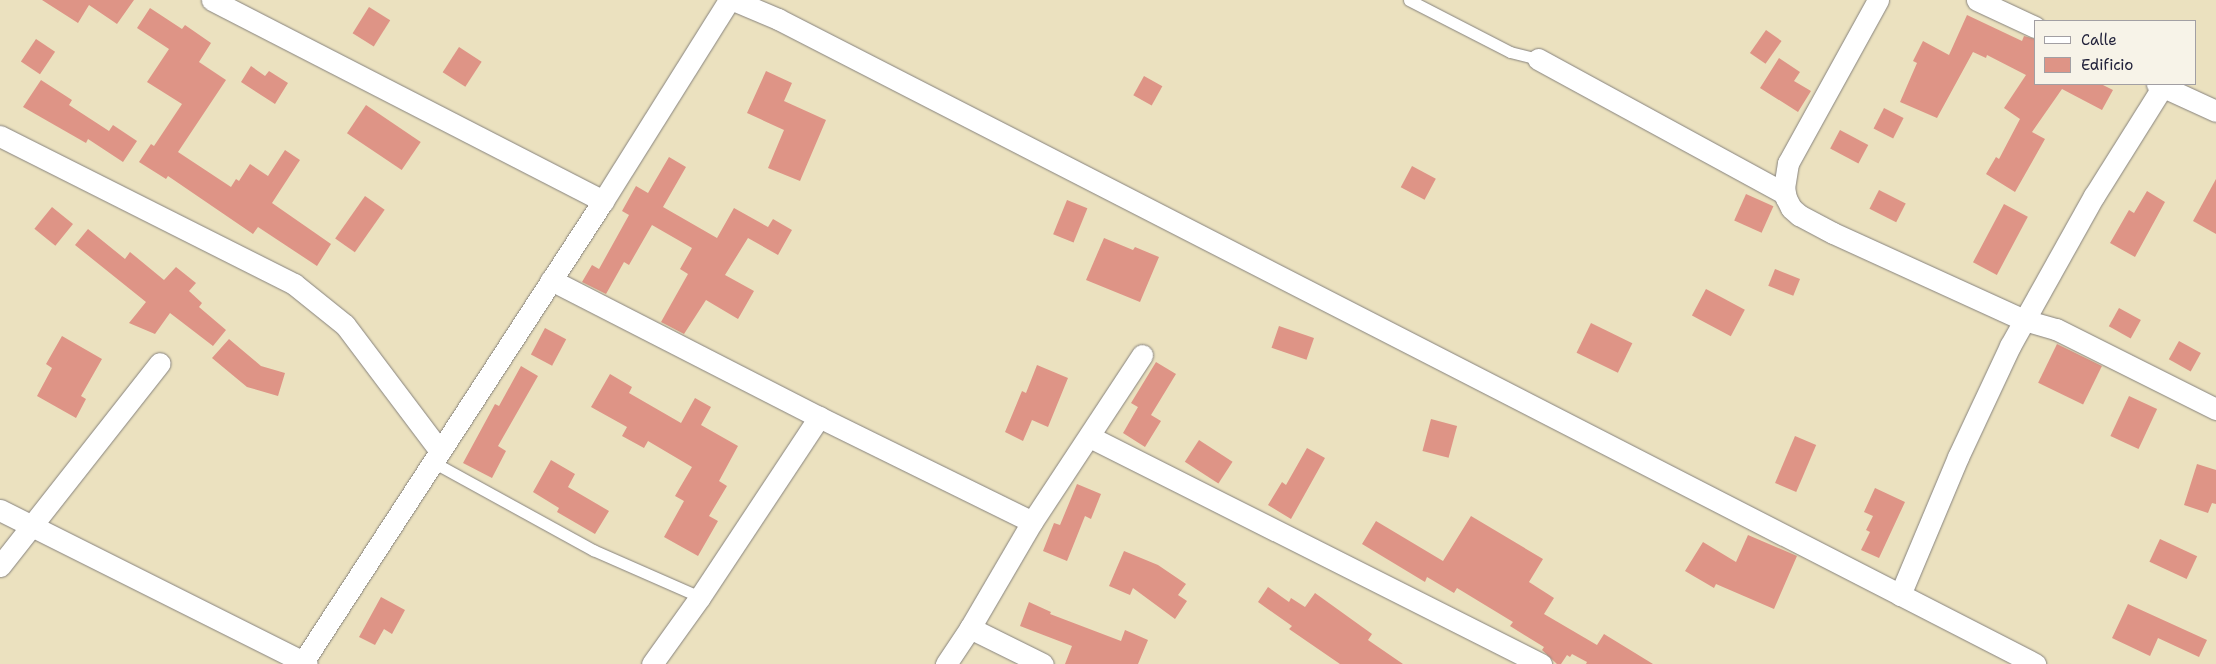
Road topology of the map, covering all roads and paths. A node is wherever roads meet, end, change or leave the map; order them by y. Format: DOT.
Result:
graph roads {
  1 [pos="212,0"];
  2 [pos="731,0"];
  3 [pos="1409,0"];
  4 [pos="1878,0"];
  5 [pos="1978,0"];
  6 [pos="2034,27"];
  7 [pos="1538,59"];
  8 [pos="2160,85"];
  9 [pos="2216,111"];
  10 [pos="0,136"];
  11 [pos="1784,193"];
  12 [pos="602,201"];
  13 [pos="551,280"];
  14 [pos="2024,320"];
  15 [pos="1142,354"];
  16 [pos="160,363"];
  17 [pos="2216,409"];
  18 [pos="819,417"];
  19 [pos="1090,437"];
  20 [pos="436,456"];
  21 [pos="0,510"];
  22 [pos="1032,522"];
  23 [pos="32,526"];
  24 [pos="0,566"];
  25 [pos="1900,595"];
  26 [pos="700,597"];
  27 [pos="970,628"];
  28 [pos="305,663"];
  29 [pos="652,664"];
  30 [pos="946,664"];
  31 [pos="1043,664"];
  32 [pos="1541,664"];
  33 [pos="2035,664"];
  1 -- 12 [label="street"];
  2 -- 12 [label="street"];
  2 -- 25 [label="street"];
  3 -- 7 [label="lane"];
  4 -- 11 [label="street"];
  5 -- 6 [label="street"];
  7 -- 11 [label="street"];
  8 -- 9 [label="street"];
  8 -- 14 [label="street"];
  10 -- 20 [label="street"];
  11 -- 14 [label="street"];
  12 -- 13 [label="street"];
  13 -- 18 [label="street"];
  13 -- 20 [label="street"];
  14 -- 17 [label="street"];
  14 -- 25 [label="street"];
  15 -- 19 [label="street"];
  16 -- 23 [label="street"];
  18 -- 22 [label="street"];
  18 -- 26 [label="street"];
  19 -- 22 [label="street"];
  19 -- 32 [label="street"];
  20 -- 26 [label="lane"];
  20 -- 28 [label="street"];
  21 -- 23 [label="street"];
  22 -- 27 [label="street"];
  23 -- 24 [label="street"];
  23 -- 28 [label="street"];
  25 -- 33 [label="street"];
  26 -- 29 [label="street"];
  27 -- 30 [label="street"];
  27 -- 31 [label="street"];
}
